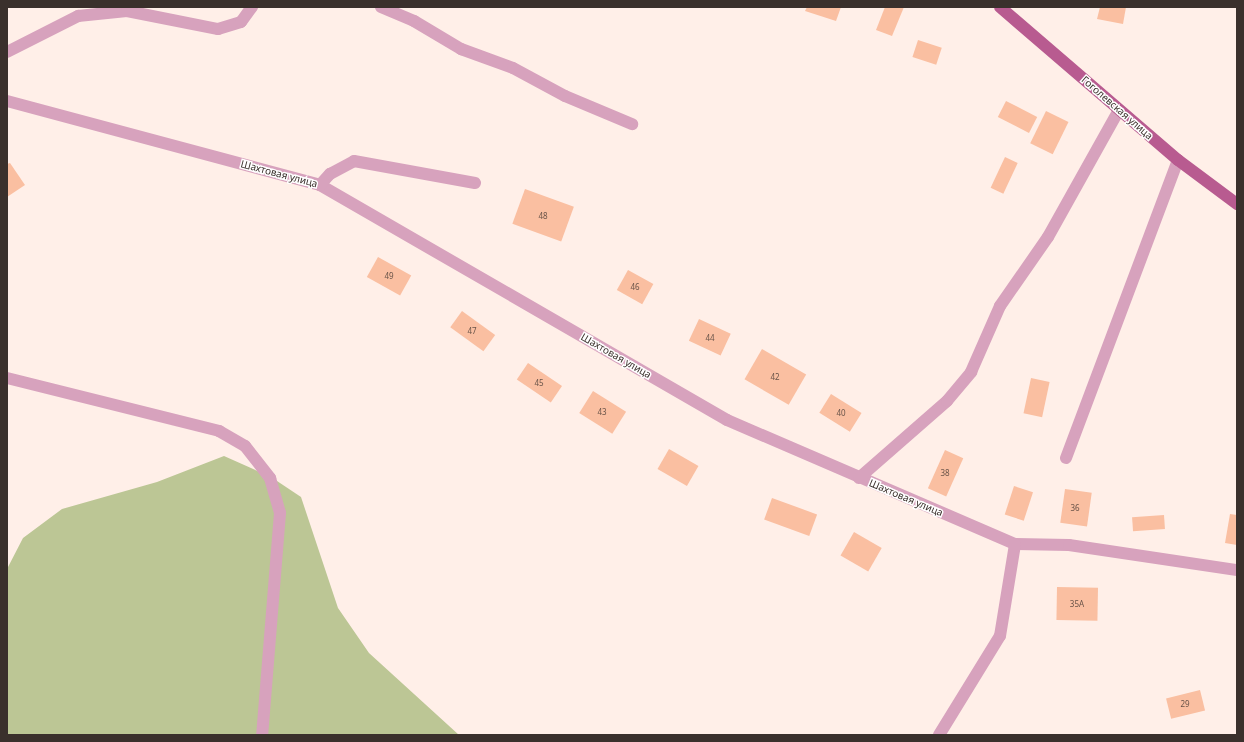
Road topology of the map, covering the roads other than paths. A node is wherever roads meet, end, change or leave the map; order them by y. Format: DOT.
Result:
graph roads {
  1 [pos="252,7"];
  2 [pos="380,7"];
  3 [pos="1000,7"];
  4 [pos="7,52"];
  5 [pos="7,101"];
  6 [pos="1118,110"];
  7 [pos="632,124"];
  8 [pos="1178,160"];
  9 [pos="475,182"];
  10 [pos="320,185"];
  11 [pos="1237,204"];
  12 [pos="7,378"];
  13 [pos="1066,458"];
  14 [pos="859,478"];
  15 [pos="1015,544"];
  16 [pos="1237,570"];
  17 [pos="262,735"];
  18 [pos="939,735"];
  1 -- 4 [label="street"];
  2 -- 7 [label="street"];
  3 -- 6 [label="main road, Гоголевская улица"];
  5 -- 10 [label="street, Шахтовая улица"];
  6 -- 8 [label="main road, Гоголевская улица"];
  6 -- 14 [label="street"];
  8 -- 11 [label="main road, Гоголевская улица"];
  8 -- 13 [label="street"];
  9 -- 10 [label="street"];
  10 -- 14 [label="street, Шахтовая улица"];
  12 -- 17 [label="street"];
  14 -- 15 [label="street, Шахтовая улица"];
  15 -- 16 [label="street, Шахтовая улица"];
  15 -- 18 [label="street"];
}
